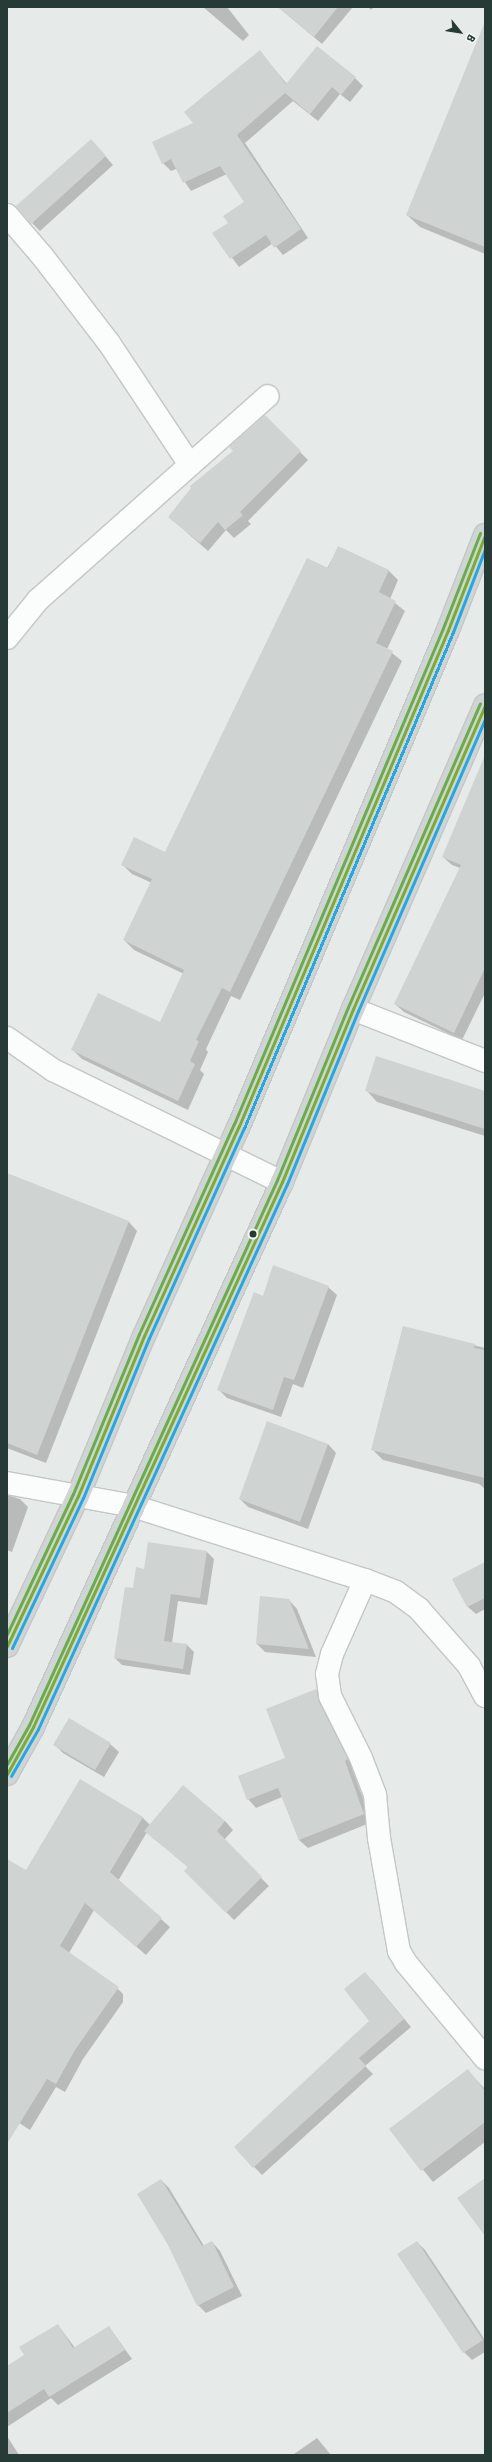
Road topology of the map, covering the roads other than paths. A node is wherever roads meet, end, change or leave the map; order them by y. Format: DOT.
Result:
graph roads {
  1 [pos="7,215"];
  2 [pos="268,396"];
  3 [pos="190,465"];
  4 [pos="485,535"];
  5 [pos="7,638"];
  6 [pos="485,706"];
  7 [pos="353,1009"];
  8 [pos="7,1038"];
  9 [pos="485,1061"];
  10 [pos="226,1155"];
  11 [pos="282,1182"];
  12 [pos="7,1483"];
  13 [pos="78,1496"];
  14 [pos="133,1506"];
  15 [pos="365,1580"];
  16 [pos="7,1646"];
  17 [pos="485,1696"];
  18 [pos="7,1774"];
  19 [pos="485,2058"];
  1 -- 3 [label="street"];
  2 -- 3 [label="street"];
  3 -- 5 [label="street"];
  4 -- 10 [label="main road"];
  6 -- 7 [label="main road"];
  7 -- 9 [label="street"];
  7 -- 11 [label="main road"];
  8 -- 10 [label="street"];
  10 -- 11 [label="street"];
  10 -- 13 [label="main road"];
  11 -- 14 [label="main road"];
  12 -- 13 [label="street"];
  13 -- 14 [label="street"];
  13 -- 16 [label="main road"];
  14 -- 15 [label="street"];
  14 -- 18 [label="main road"];
  15 -- 17 [label="street"];
  15 -- 19 [label="street"];
}
